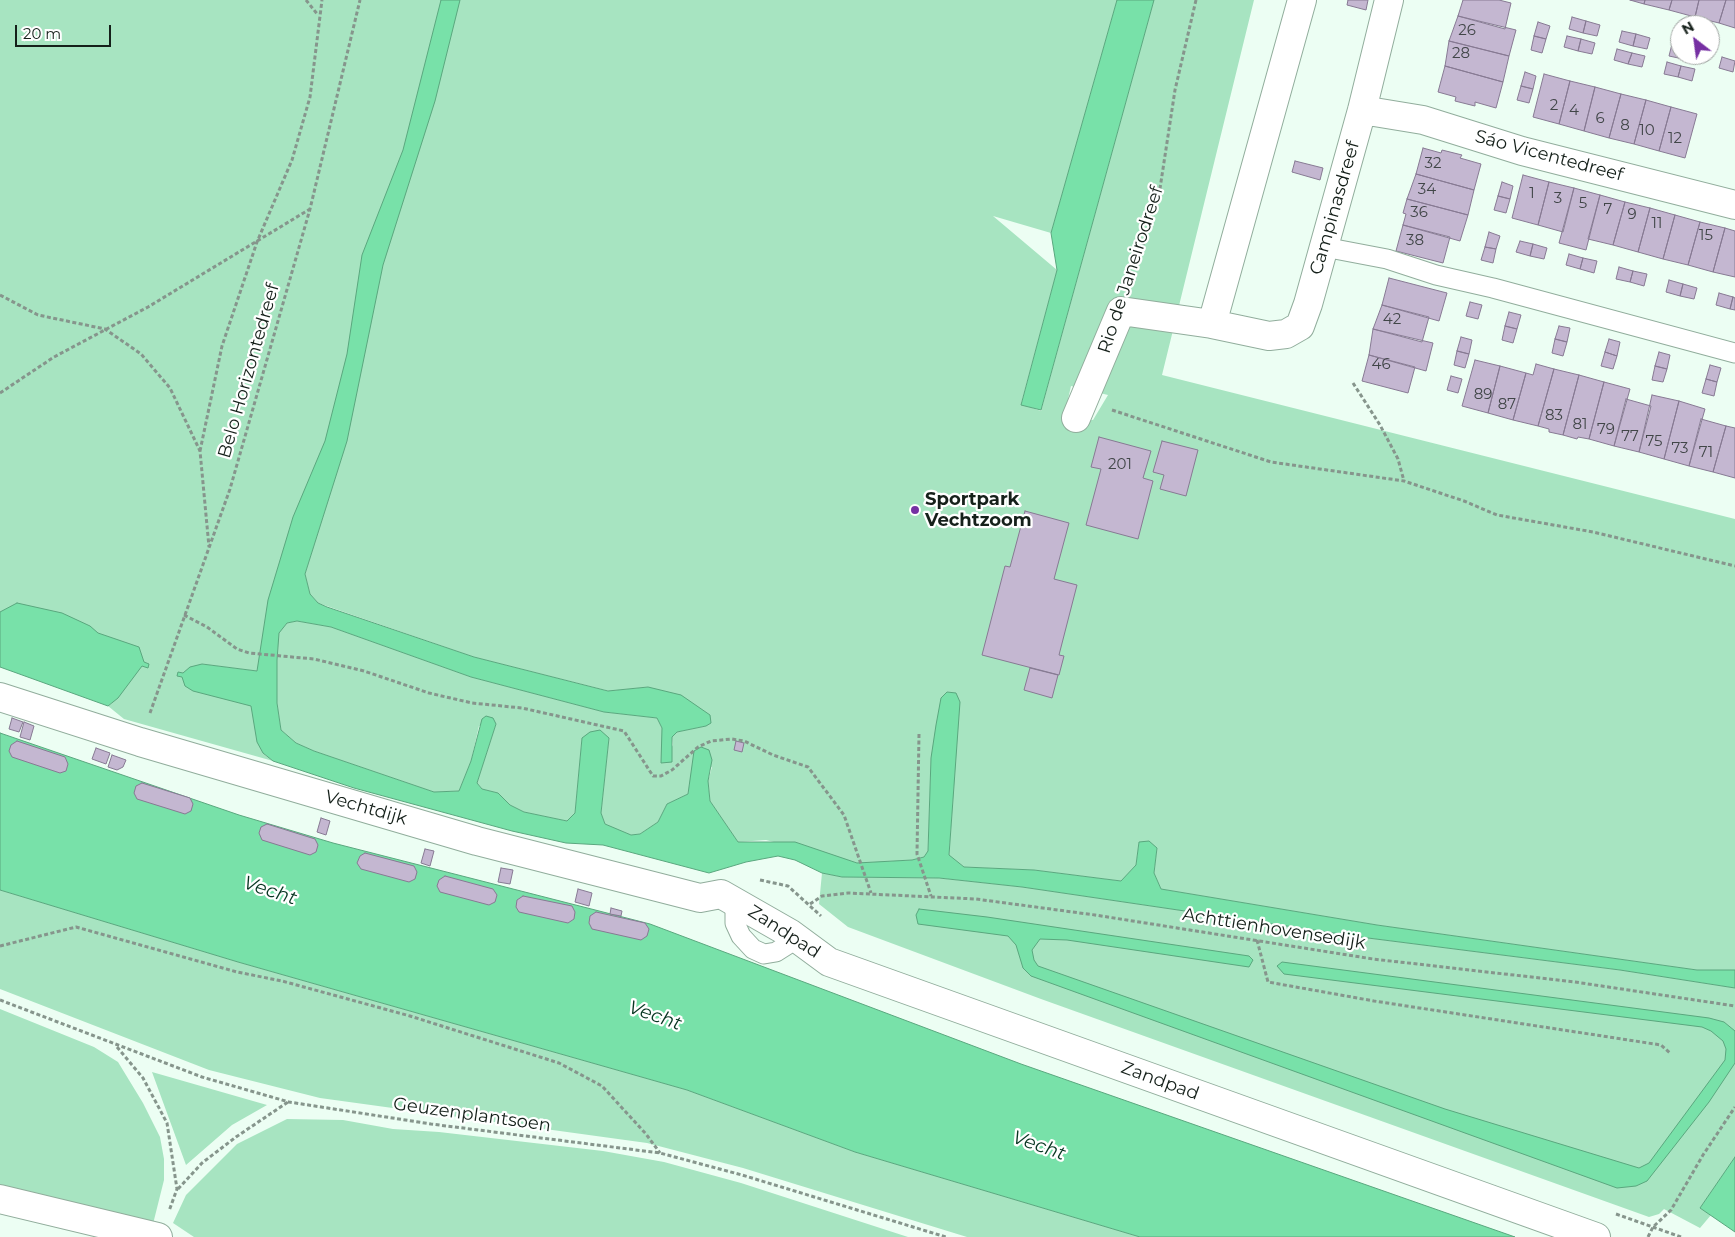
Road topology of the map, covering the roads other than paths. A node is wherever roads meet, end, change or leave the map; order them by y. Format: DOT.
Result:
graph roads {
  1 [pos="1302,0"];
  2 [pos="1389,0"];
  3 [pos="1362,110"];
  4 [pos="1735,205"];
  5 [pos="1324,247"];
  6 [pos="1122,311"];
  7 [pos="1212,324"];
  8 [pos="1735,353"];
  9 [pos="1080,409"];
  10 [pos="0,697"];
  11 [pos="735,900"];
  12 [pos="0,1199"];
  13 [pos="163,1225"];
  14 [pos="1596,1237"];
  1 -- 7 [label="street"];
  2 -- 3 [label="street, Campinasdreef"];
  3 -- 4 [label="street, Sáo Vicentedreef"];
  3 -- 5 [label="street, Campinasdreef"];
  5 -- 7 [label="street, Campinasdreef"];
  5 -- 8 [label="lane"];
  6 -- 7 [label="street, Campinasdreef"];
  6 -- 9 [label="street, Rio de Janeirodreef"];
  10 -- 11 [label="street, Vechtdijk"];
  11 -- 14 [label="street, Zandpad"];
  12 -- 13 [label="street"];
}
